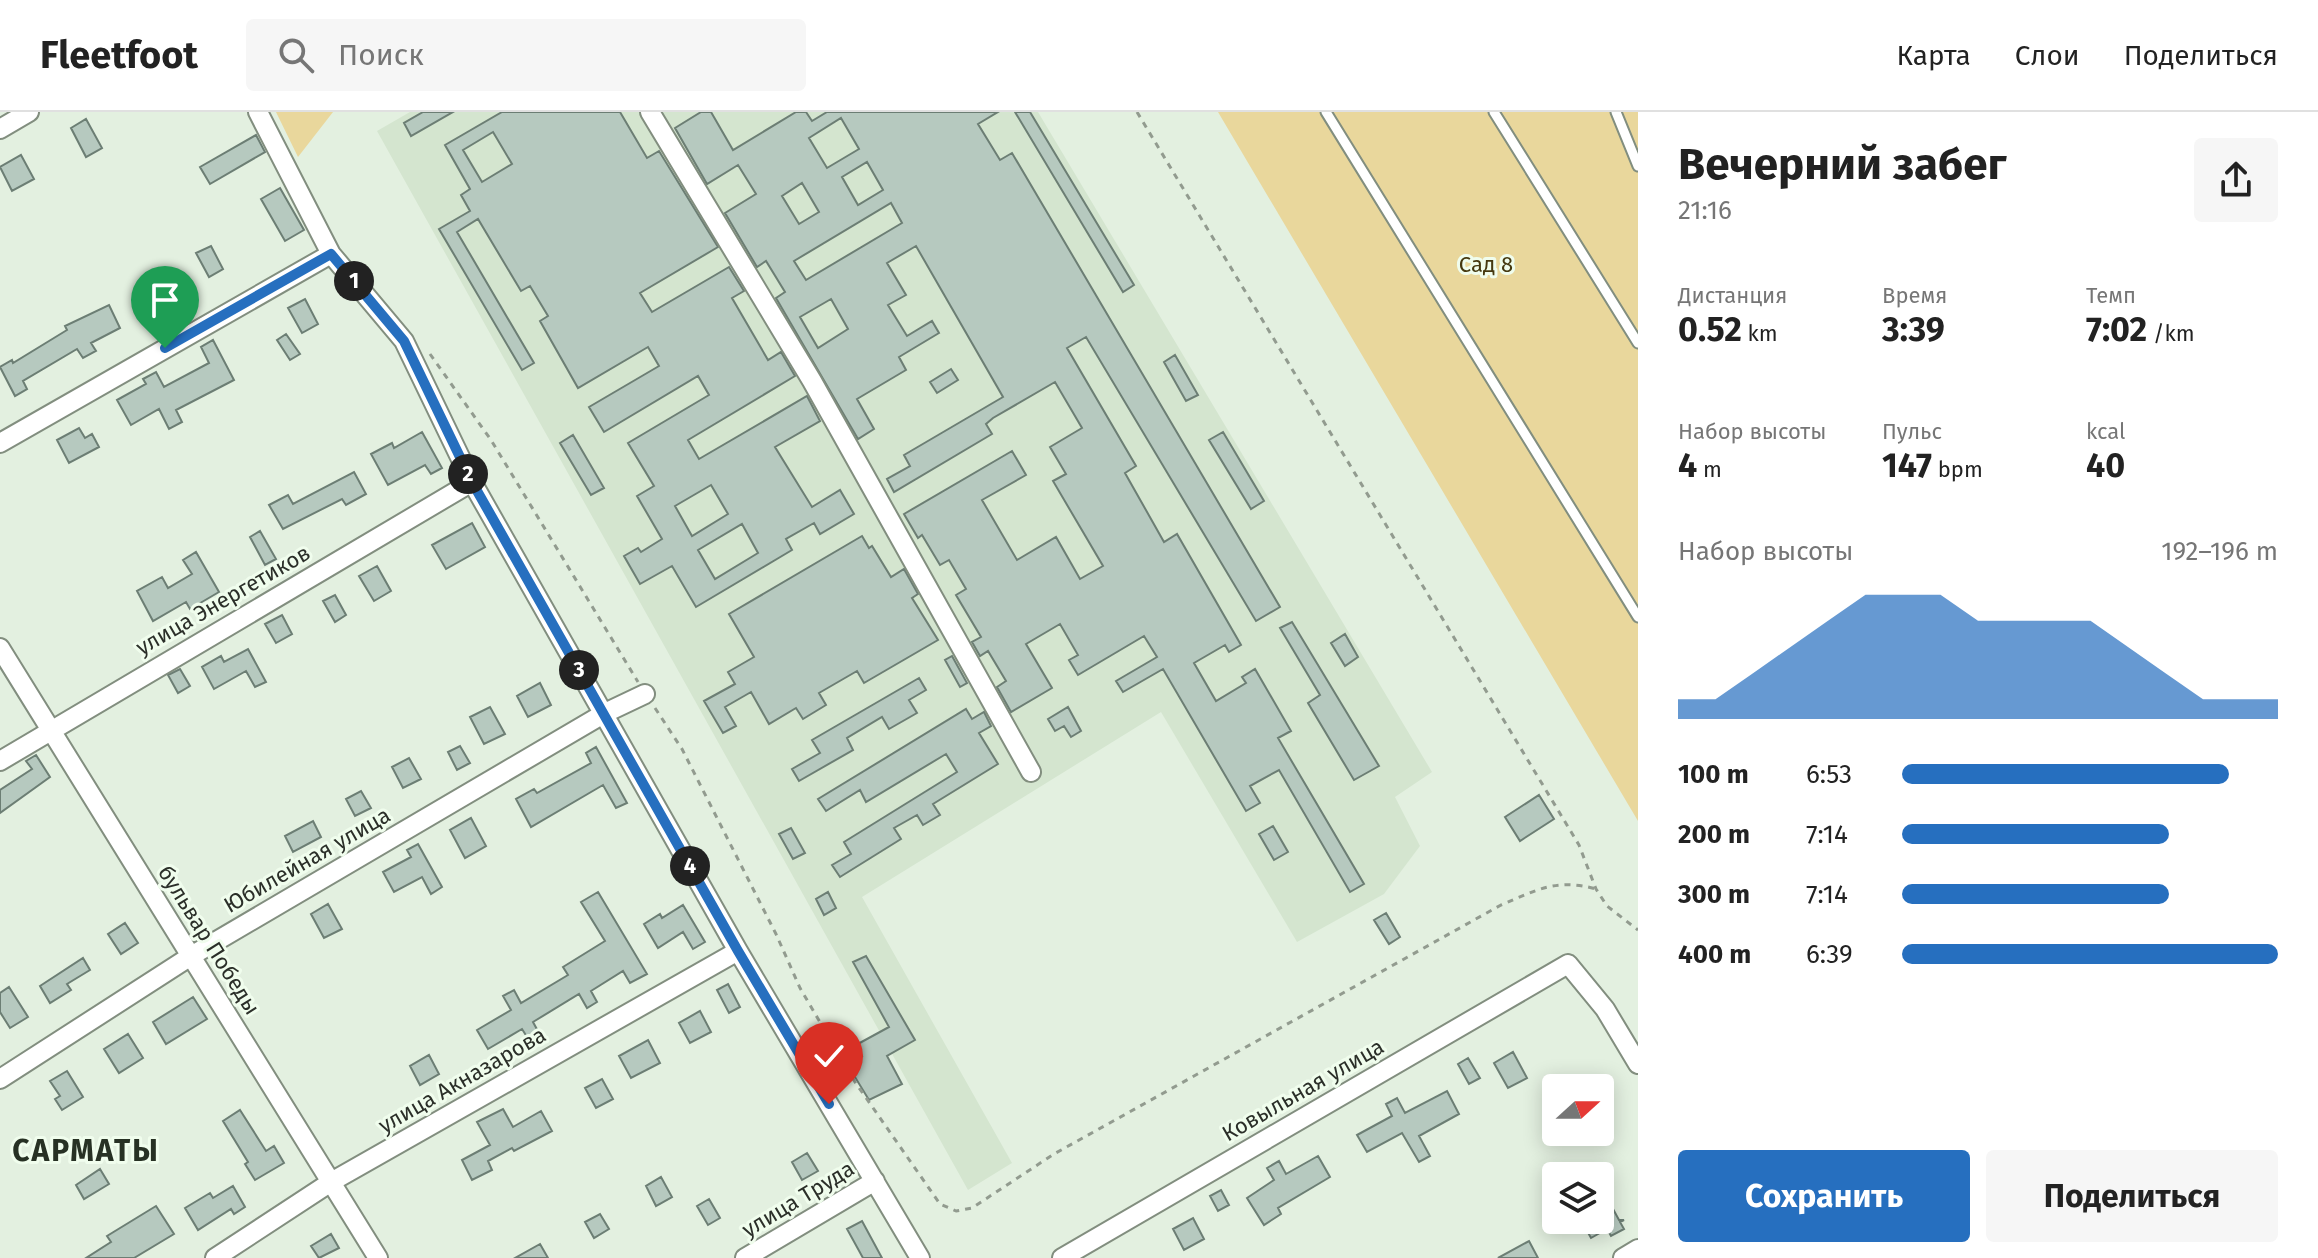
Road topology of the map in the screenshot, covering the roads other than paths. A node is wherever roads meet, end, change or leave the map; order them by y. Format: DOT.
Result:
graph roads {
  1 [pos="29,112"];
  2 [pos="258,112"];
  3 [pos="650,112"];
  4 [pos="1326,112"];
  5 [pos="1494,112"];
  6 [pos="1616,112"];
  7 [pos="0,129"];
  8 [pos="1638,166"];
  9 [pos="331,254"];
  10 [pos="1638,343"];
  11 [pos="0,443"];
  12 [pos="472,482"];
  13 [pos="1638,617"];
  14 [pos="0,648"];
  15 [pos="645,694"];
  16 [pos="605,713"];
  17 [pos="50,730"];
  18 [pos="0,761"];
  19 [pos="1031,772"];
  20 [pos="738,951"];
  21 [pos="191,956"];
  22 [pos="1638,1064"];
  23 [pos="0,1079"];
  24 [pos="875,1181"];
  25 [pos="331,1182"];
  26 [pos="1638,1249"];
  27 [pos="215,1258"];
  28 [pos="378,1258"];
  29 [pos="745,1258"];
  30 [pos="920,1258"];
  31 [pos="1062,1258"];
  32 [pos="1623,1258"];
  1 -- 7 [label="street"];
  2 -- 9 [label="street"];
  3 -- 19 [label="street"];
  4 -- 13 [label="lane"];
  5 -- 10 [label="lane"];
  6 -- 8 [label="lane"];
  9 -- 11 [label="street"];
  9 -- 12 [label="street"];
  12 -- 16 [label="street"];
  12 -- 17 [label="street, улица Энергетиков"];
  14 -- 17 [label="street, бульвар Победы"];
  15 -- 16 [label="street, Юбилейная улица"];
  16 -- 20 [label="street"];
  16 -- 21 [label="street, Юбилейная улица"];
  17 -- 18 [label="street, улица Энергетиков"];
  17 -- 21 [label="street, бульвар Победы"];
  20 -- 24 [label="street"];
  20 -- 25 [label="street, улица Акназарова"];
  21 -- 23 [label="street, Юбилейная улица"];
  21 -- 25 [label="street, бульвар Победы"];
  22 -- 31 [label="street, Ковыльная улица"];
  24 -- 29 [label="street, улица Труда"];
  24 -- 30 [label="street"];
  25 -- 27 [label="street, улица Акназарова"];
  25 -- 28 [label="street, бульвар Победы"];
  26 -- 32 [label="street"];
}
